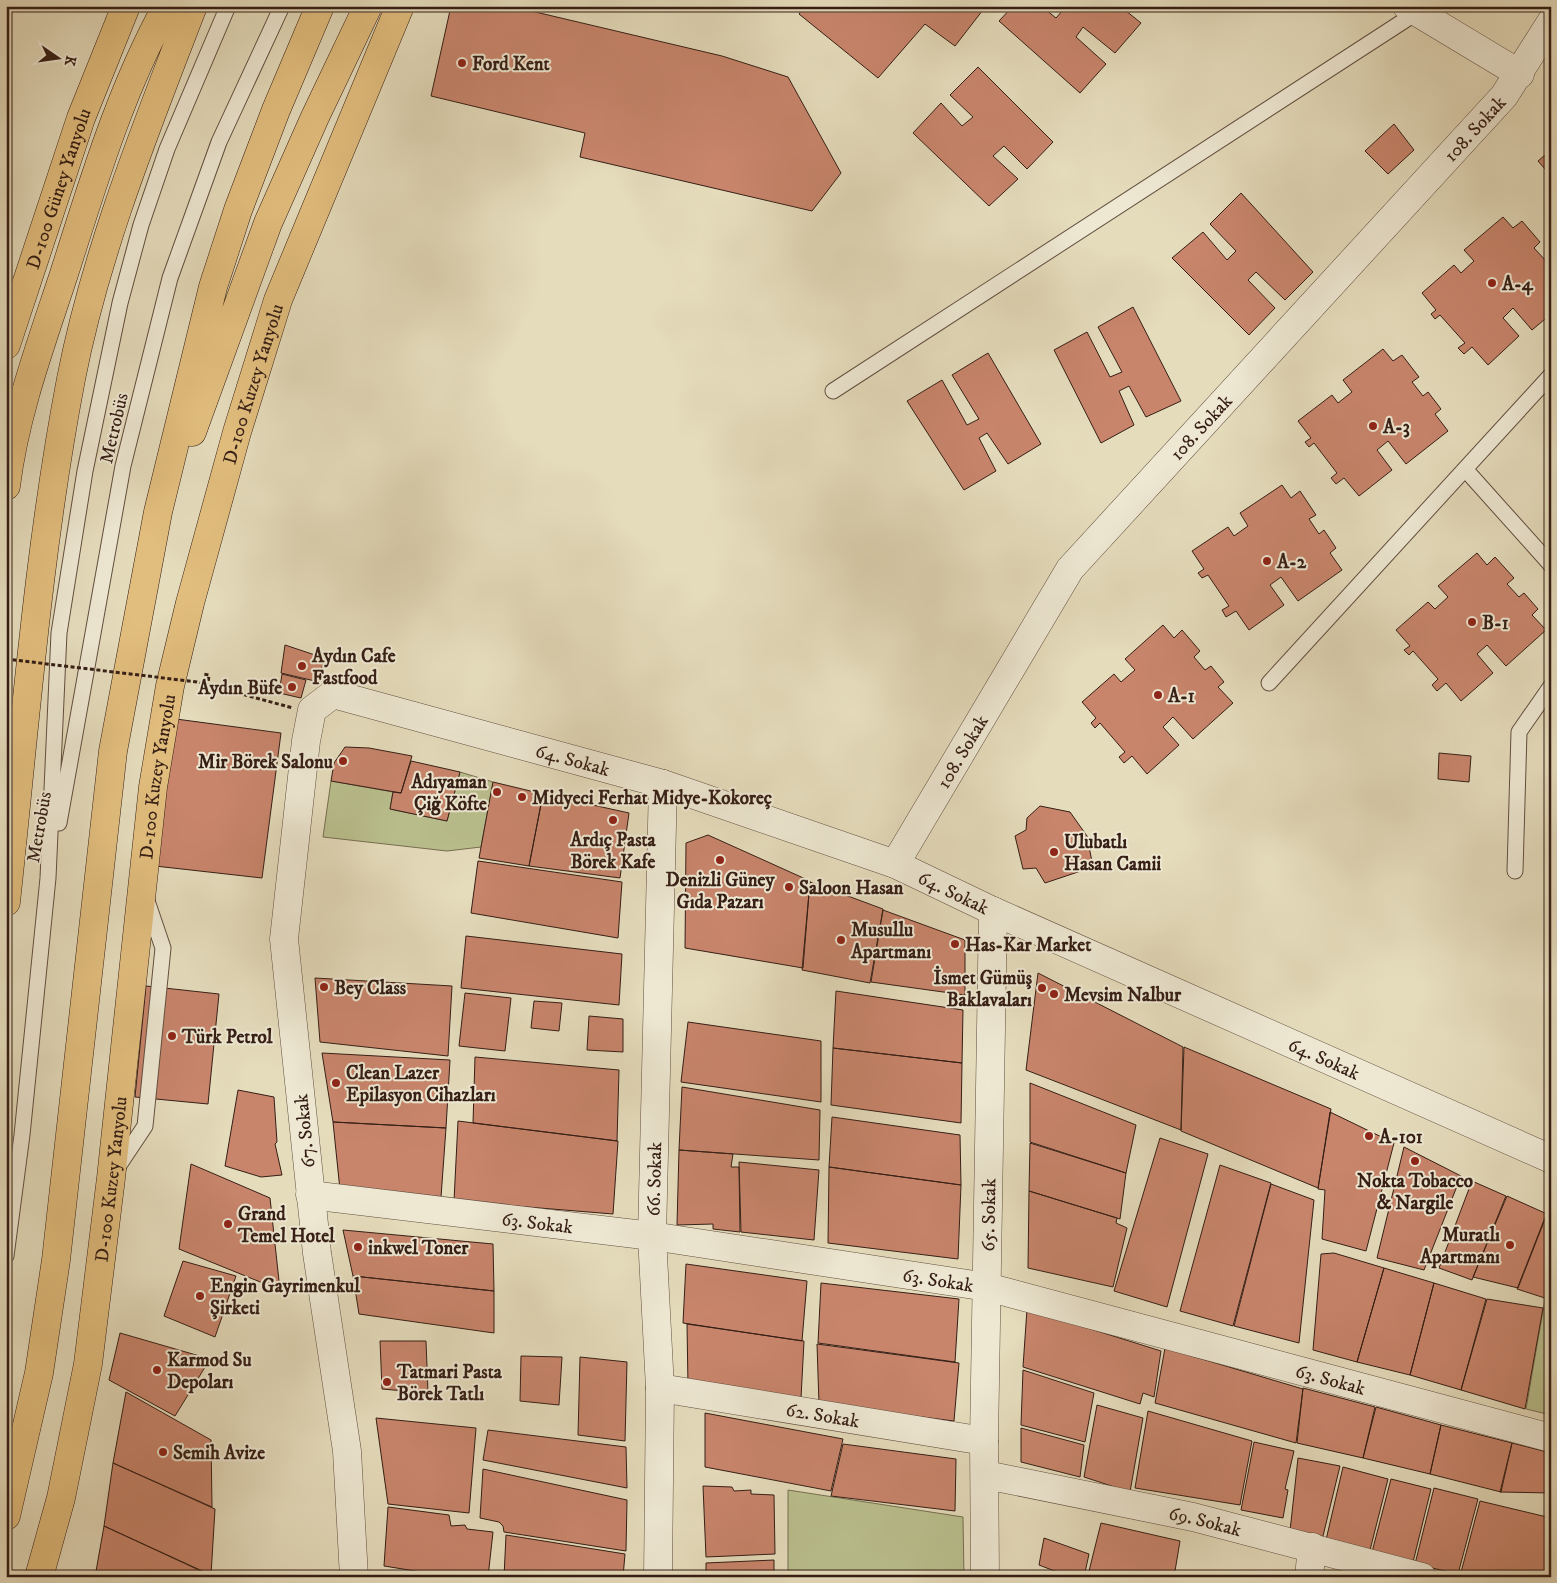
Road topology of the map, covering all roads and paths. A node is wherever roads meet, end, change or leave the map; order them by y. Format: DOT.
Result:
graph roads {
  1 [pos="126,6"];
  2 [pos="167,6"];
  3 [pos="193,6"];
  4 [pos="228,6"];
  5 [pos="282,6"];
  6 [pos="320,6"];
  7 [pos="368,6"];
  8 [pos="400,6"];
  9 [pos="1412,9"];
  10 [pos="1551,22"];
  11 [pos="1520,74"];
  12 [pos="6,345"];
  13 [pos="1551,376"];
  14 [pos="833,391"];
  15 [pos="1464,469"];
  16 [pos="6,486"];
  17 [pos="158,512"];
  18 [pos="1551,565"];
  19 [pos="6,659"];
  20 [pos="1269,682"];
  21 [pos="1551,686"];
  22 [pos="333,694"];
  23 [pos="293,708"];
  24 [pos="663,784"];
  25 [pos="895,864"];
  26 [pos="1515,871"];
  27 [pos="48,878"];
  28 [pos="6,902"];
  29 [pos="993,911"];
  30 [pos="1551,1159"];
  31 [pos="310,1195"];
  32 [pos="652,1236"];
  33 [pos="6,1256"];
  34 [pos="987,1287"];
  35 [pos="660,1388"];
  36 [pos="1551,1438"];
  37 [pos="984,1441"];
  38 [pos="986,1475"];
  39 [pos="6,1516"];
  40 [pos="1312,1547"];
  41 [pos="39,1577"];
  42 [pos="354,1577"];
  43 [pos="658,1577"];
  44 [pos="985,1577"];
  45 [pos="1309,1577"];
  46 [pos="1422,1577"];
  1 -- 12 [label="main road, D-100 Güney Yanyolu"];
  2 -- 16 [label="main road"];
  3 -- 28 [label="main road"];
  4 -- 27 [label="lane, Metrobüs"];
  5 -- 27 [label="lane, Metrobüs"];
  6 -- 17 [label="main road"];
  7 -- 17 [label="main road"];
  8 -- 41 [label="main road, D-100 Kuzey Yanyolu"];
  9 -- 11 [label="street"];
  9 -- 14 [label="lane"];
  10 -- 11 [label="street, 108. Sokak"];
  11 -- 25 [label="street, 108. Sokak"];
  13 -- 15 [label="lane"];
  15 -- 18 [label="lane"];
  15 -- 20 [label="lane"];
  17 -- 39 [label="main road"];
  19 -- 23 [label="path, bridge"];
  21 -- 26 [label="lane"];
  22 -- 24 [label="street, 64. Sokak"];
  22 -- 31 [label="street, 67. Sokak"];
  24 -- 25 [label="street, 64. Sokak"];
  24 -- 32 [label="street, 66. Sokak"];
  25 -- 29 [label="street, 64. Sokak"];
  27 -- 33 [label="lane, Metrobüs"];
  29 -- 30 [label="street, 64. Sokak"];
  29 -- 34 [label="street, 65. Sokak"];
  31 -- 32 [label="street, 63. Sokak"];
  31 -- 42 [label="street, 67. Sokak"];
  32 -- 34 [label="street, 63. Sokak"];
  32 -- 35 [label="street, 66. Sokak"];
  34 -- 36 [label="street, 63. Sokak"];
  34 -- 37 [label="street, 65. Sokak"];
  35 -- 37 [label="street, 62. Sokak"];
  35 -- 43 [label="street, 66. Sokak"];
  37 -- 38 [label="street, 65. Sokak"];
  38 -- 40 [label="street, 69. Sokak"];
  38 -- 44 [label="street, 65. Sokak"];
  40 -- 45 [label="street"];
  40 -- 46 [label="street, 69. Sokak"];
}
